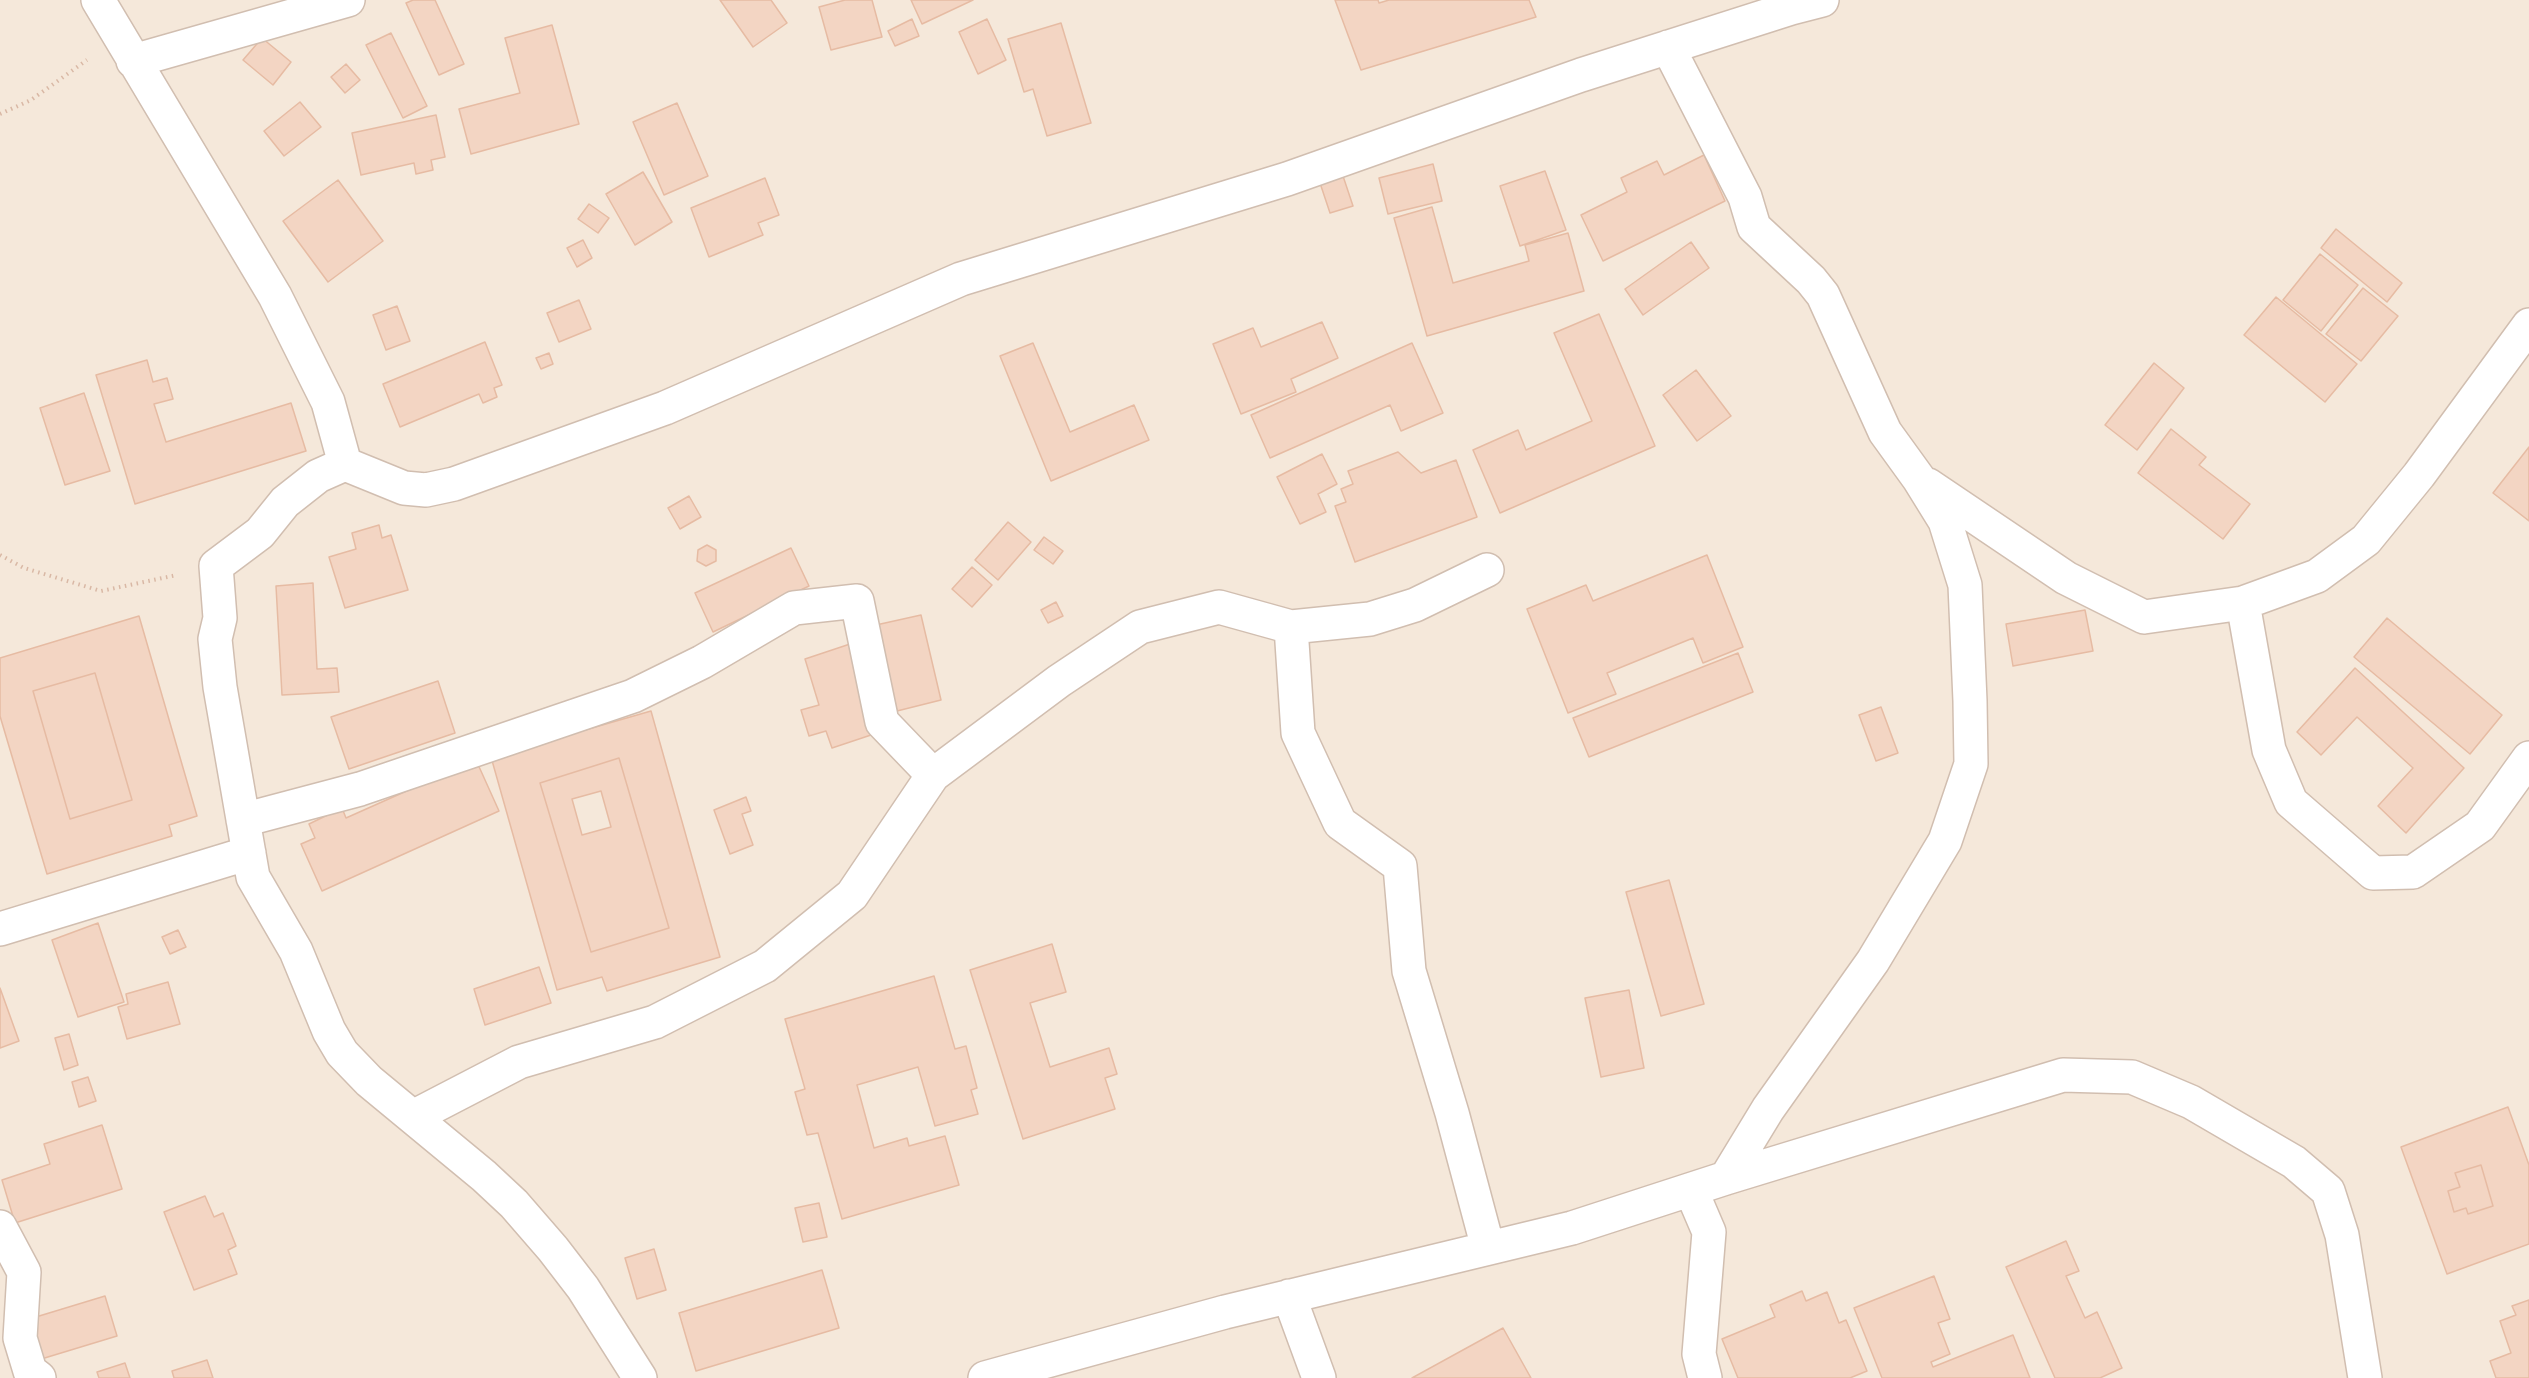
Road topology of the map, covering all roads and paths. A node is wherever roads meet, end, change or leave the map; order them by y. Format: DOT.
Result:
graph roads {
  1 [pos="98,0"];
  2 [pos="348,0"];
  3 [pos="1822,0"];
  4 [pos="1668,47"];
  5 [pos="126,49"];
  6 [pos="0,114"];
  7 [pos="2529,325"];
  8 [pos="345,464"];
  9 [pos="1919,479"];
  10 [pos="0,555"];
  11 [pos="216,566"];
  12 [pos="1487,570"];
  13 [pos="2243,603"];
  14 [pos="1291,627"];
  15 [pos="2529,758"];
  16 [pos="933,775"];
  17 [pos="243,820"];
  18 [pos="249,853"];
  19 [pos="0,929"];
  20 [pos="413,1117"];
  21 [pos="1726,1178"];
  22 [pos="1691,1190"];
  23 [pos="0,1227"];
  24 [pos="1488,1248"];
  25 [pos="1289,1296"];
  26 [pos="39,1378"];
  27 [pos="640,1378"];
  28 [pos="985,1378"];
  29 [pos="1319,1378"];
  30 [pos="1705,1378"];
  31 [pos="2365,1378"];
  1 -- 5 [label="street"];
  2 -- 5 [label="street"];
  3 -- 4 [label="street"];
  4 -- 8 [label="street"];
  4 -- 9 [label="street"];
  5 -- 6 [label="path"];
  5 -- 8 [label="street"];
  7 -- 13 [label="street"];
  8 -- 11 [label="street"];
  9 -- 13 [label="street"];
  9 -- 21 [label="street"];
  10 -- 11 [label="path"];
  11 -- 17 [label="street"];
  12 -- 14 [label="street"];
  13 -- 15 [label="street"];
  14 -- 16 [label="street"];
  14 -- 24 [label="street"];
  16 -- 17 [label="street"];
  16 -- 20 [label="street"];
  17 -- 18 [label="street"];
  18 -- 19 [label="street"];
  18 -- 20 [label="street"];
  20 -- 27 [label="street"];
  21 -- 22 [label="street"];
  21 -- 31 [label="street"];
  22 -- 24 [label="street"];
  22 -- 30 [label="street"];
  23 -- 26 [label="street"];
  24 -- 25 [label="street"];
  25 -- 28 [label="street"];
  25 -- 29 [label="street"];
}
